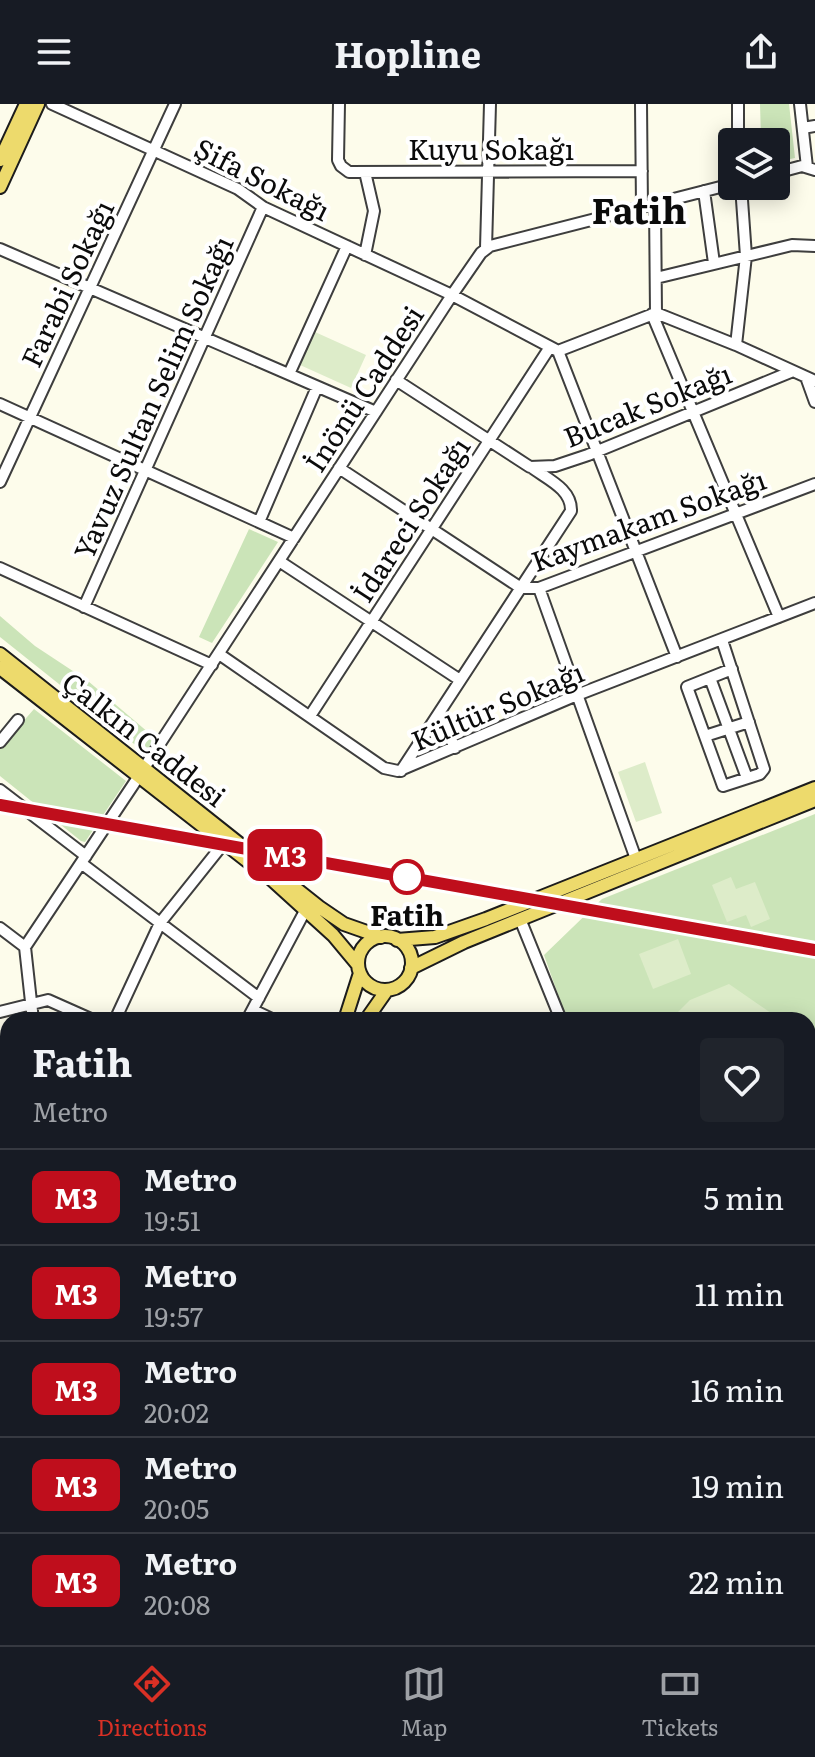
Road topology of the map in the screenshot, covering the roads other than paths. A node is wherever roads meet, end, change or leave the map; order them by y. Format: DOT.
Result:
graph roads {
  1 [pos="26,104"];
  2 [pos="38,104"];
  3 [pos="52,104"];
  4 [pos="175,104"];
  5 [pos="339,104"];
  6 [pos="490,104"];
  7 [pos="641,104"];
  8 [pos="738,104"];
  9 [pos="800,104"];
  10 [pos="815,126"];
  11 [pos="738,128"];
  12 [pos="803,128"];
  13 [pos="153,150"];
  14 [pos="0,160"];
  15 [pos="811,168"];
  16 [pos="642,171"];
  17 [pos="790,171"];
  18 [pos="365,172"];
  19 [pos="490,172"];
  20 [pos="0,187"];
  21 [pos="718,188"];
  22 [pos="704,191"];
  23 [pos="742,200"];
  24 [pos="655,204"];
  25 [pos="263,207"];
  26 [pos="642,207"];
  27 [pos="347,246"];
  28 [pos="815,246"];
  29 [pos="486,248"];
  30 [pos="0,249"];
  31 [pos="365,255"];
  32 [pos="746,256"];
  33 [pos="714,263"];
  34 [pos="656,278"];
  35 [pos="90,288"];
  36 [pos="452,295"];
  37 [pos="654,314"];
  38 [pos="205,337"];
  39 [pos="736,345"];
  40 [pos="554,349"];
  41 [pos="793,371"];
  42 [pos="289,374"];
  43 [pos="810,379"];
  44 [pos="396,380"];
  45 [pos="317,387"];
  46 [pos="815,402"];
  47 [pos="0,404"];
  48 [pos="376,412"];
  49 [pos="693,412"];
  50 [pos="29,418"];
  51 [pos="490,441"];
  52 [pos="597,451"];
  53 [pos="530,467"];
  54 [pos="339,468"];
  55 [pos="145,471"];
  56 [pos="0,482"];
  57 [pos="815,484"];
  58 [pos="736,514"];
  59 [pos="259,522"];
  60 [pos="432,529"];
  61 [pos="294,538"];
  62 [pos="636,551"];
  63 [pos="279,561"];
  64 [pos="0,568"];
  65 [pos="521,588"];
  66 [pos="539,588"];
  67 [pos="815,603"];
  68 [pos="84,607"];
  69 [pos="779,617"];
  70 [pos="371,622"];
  71 [pos="722,640"];
  72 [pos="0,654"];
  73 [pos="219,654"];
  74 [pos="677,657"];
  75 [pos="212,665"];
  76 [pos="0,668"];
  77 [pos="732,669"];
  78 [pos="710,678"];
  79 [pos="460,680"];
  80 [pos="577,695"];
  81 [pos="439,713"];
  82 [pos="310,716"];
  83 [pos="18,720"];
  84 [pos="749,722"];
  85 [pos="728,728"];
  86 [pos="705,736"];
  87 [pos="0,742"];
  88 [pos="455,748"];
  89 [pos="401,771"];
  90 [pos="142,772"];
  91 [pos="747,778"];
  92 [pos="815,788"];
  93 [pos="0,790"];
  94 [pos="815,800"];
  95 [pos="224,843"];
  96 [pos="636,859"];
  97 [pos="83,860"];
  98 [pos="306,909"];
  99 [pos="520,919"];
  100 [pos="160,923"];
  101 [pos="1,930"];
  102 [pos="381,937"];
  103 [pos="397,940"];
  104 [pos="25,947"];
  105 [pos="411,968"];
  106 [pos="359,969"];
  107 [pos="387,990"];
  108 [pos="259,998"];
  109 [pos="31,1003"];
  110 [pos="0,1012"];
  111 [pos="32,1012"];
  112 [pos="76,1012"];
  113 [pos="119,1012"];
  114 [pos="252,1012"];
  115 [pos="347,1012"];
  116 [pos="372,1012"];
  117 [pos="558,1012"];
  1 -- 14 [label="main road"];
  2 -- 20 [label="main road"];
  3 -- 13 [label="street, Şifa Sokağı"];
  4 -- 13 [label="street, Farabi Sokağı"];
  5 -- 18 [label="street, Kuyu Sokağı"];
  6 -- 19 [label="street"];
  7 -- 16 [label="street"];
  8 -- 11 [label="street"];
  9 -- 12 [label="street"];
  10 -- 12 [label="street"];
  12 -- 15 [label="street"];
  13 -- 25 [label="street, Şifa Sokağı"];
  13 -- 35 [label="street, Farabi Sokağı"];
  15 -- 17 [label="street"];
  16 -- 19 [label="street, Kuyu Sokağı"];
  16 -- 26 [label="street"];
  18 -- 19 [label="street, Kuyu Sokağı"];
  18 -- 31 [label="street"];
  19 -- 29 [label="street"];
  21 -- 22 [label="street"];
  22 -- 24 [label="street"];
  22 -- 33 [label="street"];
  23 -- 32 [label="street"];
  24 -- 26 [label="street"];
  24 -- 34 [label="street"];
  25 -- 27 [label="street, Şifa Sokağı"];
  25 -- 38 [label="street, Yavuz Sultan Selim Sokağı"];
  26 -- 29 [label="street"];
  27 -- 31 [label="street, Şifa Sokağı"];
  27 -- 42 [label="street"];
  28 -- 32 [label="street"];
  29 -- 36 [label="street, İnönü Caddesi"];
  30 -- 35 [label="street"];
  31 -- 36 [label="street, Şifa Sokağı"];
  32 -- 33 [label="street"];
  32 -- 39 [label="street"];
  33 -- 34 [label="street"];
  34 -- 37 [label="street"];
  35 -- 38 [label="street"];
  35 -- 50 [label="street, Farabi Sokağı"];
  36 -- 40 [label="street, Şifa Sokağı"];
  36 -- 44 [label="street, İnönü Caddesi"];
  37 -- 39 [label="street"];
  37 -- 40 [label="street"];
  37 -- 49 [label="street"];
  38 -- 42 [label="street"];
  38 -- 55 [label="street, Yavuz Sultan Selim Sokağı"];
  39 -- 41 [label="street"];
  40 -- 51 [label="street, İdareci Sokağı"];
  40 -- 52 [label="street"];
  41 -- 43 [label="street"];
  41 -- 49 [label="street, Bucak Sokağı"];
  42 -- 45 [label="street"];
  43 -- 46 [label="street"];
  44 -- 48 [label="street, İnönü Caddesi"];
  44 -- 51 [label="street"];
  45 -- 48 [label="street"];
  45 -- 59 [label="street"];
  47 -- 50 [label="street"];
  48 -- 54 [label="street, İnönü Caddesi"];
  49 -- 52 [label="street, Bucak Sokağı"];
  49 -- 58 [label="street"];
  50 -- 55 [label="street"];
  50 -- 56 [label="street, Farabi Sokağı"];
  51 -- 53 [label="street"];
  51 -- 60 [label="street, İdareci Sokağı"];
  52 -- 53 [label="street, Bucak Sokağı"];
  52 -- 62 [label="street"];
  53 -- 65 [label="street"];
  54 -- 60 [label="street, Kaymakam Sokağı"];
  54 -- 61 [label="street, İnönü Caddesi"];
  55 -- 59 [label="street"];
  55 -- 68 [label="street, Yavuz Sultan Selim Sokağı"];
  57 -- 58 [label="street, Kaymakam Sokağı"];
  58 -- 62 [label="street, Kaymakam Sokağı"];
  58 -- 69 [label="street"];
  59 -- 61 [label="street"];
  60 -- 65 [label="street, Kaymakam Sokağı"];
  60 -- 70 [label="street, İdareci Sokağı"];
  61 -- 63 [label="street, İnönü Caddesi"];
  62 -- 66 [label="street, Kaymakam Sokağı"];
  62 -- 74 [label="street"];
  63 -- 70 [label="street"];
  63 -- 73 [label="street, İnönü Caddesi"];
  64 -- 68 [label="street"];
  65 -- 66 [label="street, Kaymakam Sokağı"];
  65 -- 79 [label="street"];
  66 -- 80 [label="street"];
  67 -- 69 [label="street, Kültür Sokağı"];
  68 -- 75 [label="street"];
  69 -- 71 [label="street, Kültür Sokağı"];
  70 -- 79 [label="street"];
  70 -- 82 [label="street, İdareci Sokağı"];
  71 -- 74 [label="street, Kültür Sokağı"];
  71 -- 77 [label="street"];
  72 -- 90 [label="main road, Çalkın Caddesi"];
  73 -- 75 [label="street, İnönü Caddesi"];
  73 -- 82 [label="street, Kültür Sokağı"];
  74 -- 80 [label="street, Kültür Sokağı"];
  75 -- 90 [label="street, İnönü Caddesi"];
  76 -- 90 [label="main road, Çalkın Caddesi"];
  77 -- 78 [label="street"];
  77 -- 84 [label="street"];
  78 -- 85 [label="street"];
  78 -- 86 [label="street"];
  79 -- 81 [label="street"];
  80 -- 88 [label="street, Kültür Sokağı"];
  80 -- 96 [label="street"];
  81 -- 88 [label="street"];
  81 -- 89 [label="street"];
  82 -- 89 [label="street, Kültür Sokağı"];
  83 -- 87 [label="street"];
  84 -- 85 [label="street"];
  84 -- 91 [label="street"];
  85 -- 86 [label="street"];
  85 -- 91 [label="street"];
  86 -- 91 [label="street"];
  88 -- 89 [label="street, Kültür Sokağı"];
  90 -- 95 [label="main road, Çalkın Caddesi"];
  90 -- 97 [label="street, İnönü Caddesi"];
  90 -- 102 [label="main road, Çalkın Caddesi"];
  92 -- 96 [label="main road"];
  93 -- 97 [label="street"];
  94 -- 99 [label="main road"];
  95 -- 98 [label="main road, Çalkın Caddesi"];
  95 -- 100 [label="street"];
  96 -- 103 [label="main road"];
  97 -- 100 [label="street"];
  97 -- 104 [label="street, İnönü Caddesi"];
  98 -- 106 [label="main road, Çalkın Caddesi"];
  98 -- 108 [label="street"];
  99 -- 105 [label="main road"];
  99 -- 117 [label="street"];
  100 -- 108 [label="street"];
  100 -- 113 [label="street"];
  101 -- 104 [label="street"];
  102 -- 103 [label="main road"];
  102 -- 106 [label="main road"];
  103 -- 105 [label="main road"];
  104 -- 109 [label="street"];
  105 -- 107 [label="main road"];
  106 -- 107 [label="main road"];
  106 -- 115 [label="main road"];
  107 -- 116 [label="main road"];
  108 -- 114 [label="street"];
  109 -- 110 [label="street"];
  109 -- 111 [label="street"];
  109 -- 112 [label="street"];
}
